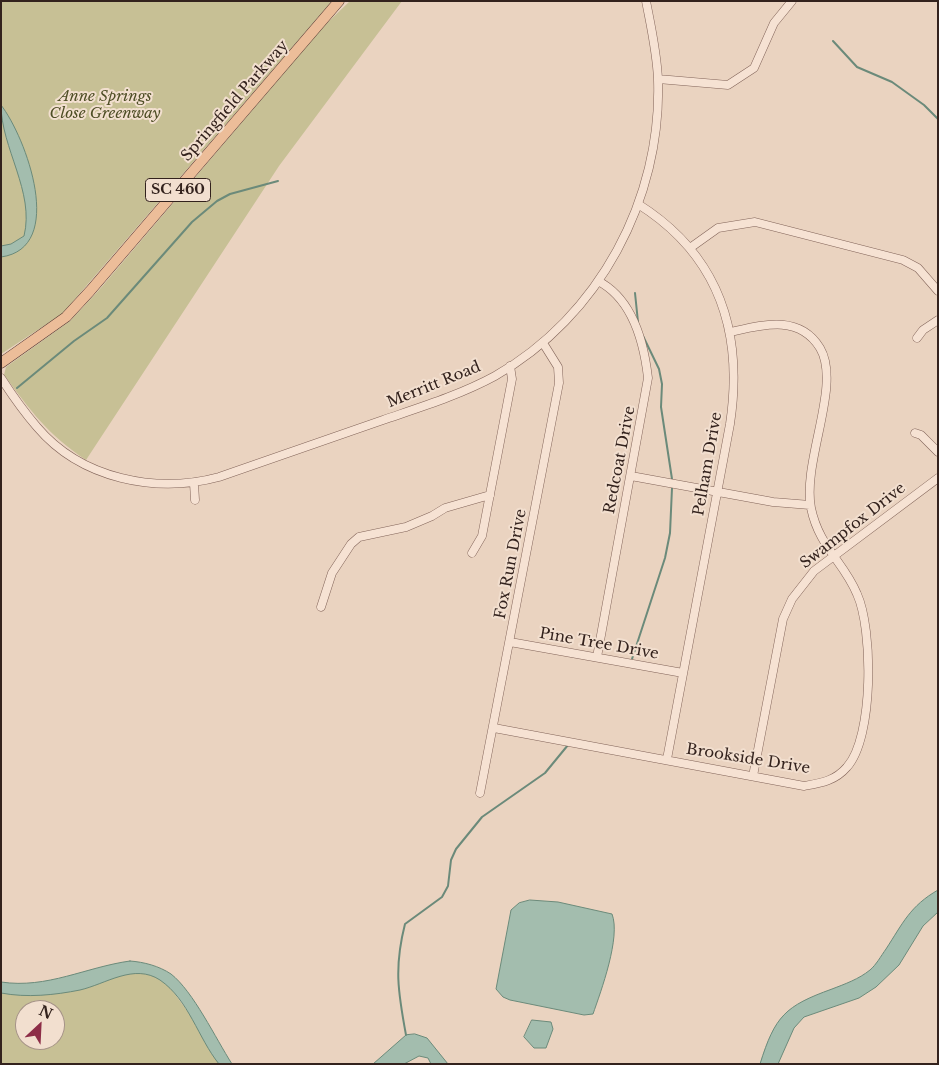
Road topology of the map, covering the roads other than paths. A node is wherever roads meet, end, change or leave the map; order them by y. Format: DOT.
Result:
graph roads {
  1 [pos="339,1"];
  2 [pos="646,1"];
  3 [pos="792,1"];
  4 [pos="658,79"];
  5 [pos="638,204"];
  6 [pos="690,248"];
  7 [pos="598,281"];
  8 [pos="938,291"];
  9 [pos="938,320"];
  10 [pos="731,332"];
  11 [pos="917,338"];
  12 [pos="543,343"];
  13 [pos="1,363"];
  14 [pos="510,366"];
  15 [pos="1,378"];
  16 [pos="915,433"];
  17 [pos="938,452"];
  18 [pos="631,476"];
  19 [pos="938,478"];
  20 [pos="194,483"];
  21 [pos="718,492"];
  22 [pos="490,495"];
  23 [pos="195,500"];
  24 [pos="810,505"];
  25 [pos="472,553"];
  26 [pos="832,556"];
  27 [pos="321,607"];
  28 [pos="510,642"];
  29 [pos="597,658"];
  30 [pos="683,673"];
  31 [pos="494,728"];
  32 [pos="667,759"];
  33 [pos="753,776"];
  34 [pos="480,793"];
  1 -- 13 [label="main road, Springfield Parkway / SC 460"];
  2 -- 4 [label="street, Merritt Road"];
  3 -- 4 [label="street"];
  4 -- 5 [label="street, Merritt Road"];
  5 -- 6 [label="street, Pelham Drive"];
  5 -- 7 [label="street, Merritt Road"];
  6 -- 8 [label="street"];
  6 -- 10 [label="street, Pelham Drive"];
  7 -- 12 [label="street, Merritt Road"];
  7 -- 18 [label="street, Redcoat Drive"];
  9 -- 11 [label="street"];
  10 -- 21 [label="street, Pelham Drive"];
  10 -- 24 [label="street, Brookside Drive"];
  12 -- 14 [label="street, Merritt Road"];
  12 -- 28 [label="street, Fox Run Drive"];
  14 -- 20 [label="street, Merritt Road"];
  14 -- 22 [label="street"];
  15 -- 20 [label="street, Merritt Road"];
  16 -- 17 [label="street"];
  18 -- 21 [label="street"];
  18 -- 29 [label="street, Redcoat Drive"];
  19 -- 26 [label="street, Swampfox Drive"];
  20 -- 23 [label="street"];
  21 -- 24 [label="street"];
  21 -- 30 [label="street, Pelham Drive"];
  22 -- 25 [label="street"];
  22 -- 27 [label="street"];
  24 -- 26 [label="street, Brookside Drive"];
  26 -- 33 [label="street, Swampfox Drive"];
  26 -- 33 [label="street, Brookside Drive"];
  28 -- 29 [label="street, Pine Tree Drive"];
  28 -- 31 [label="street, Fox Run Drive"];
  29 -- 30 [label="street, Pine Tree Drive"];
  30 -- 32 [label="street, Pelham Drive"];
  31 -- 32 [label="street, Brookside Drive"];
  31 -- 34 [label="street, Fox Run Drive"];
  32 -- 33 [label="street, Brookside Drive"];
}
